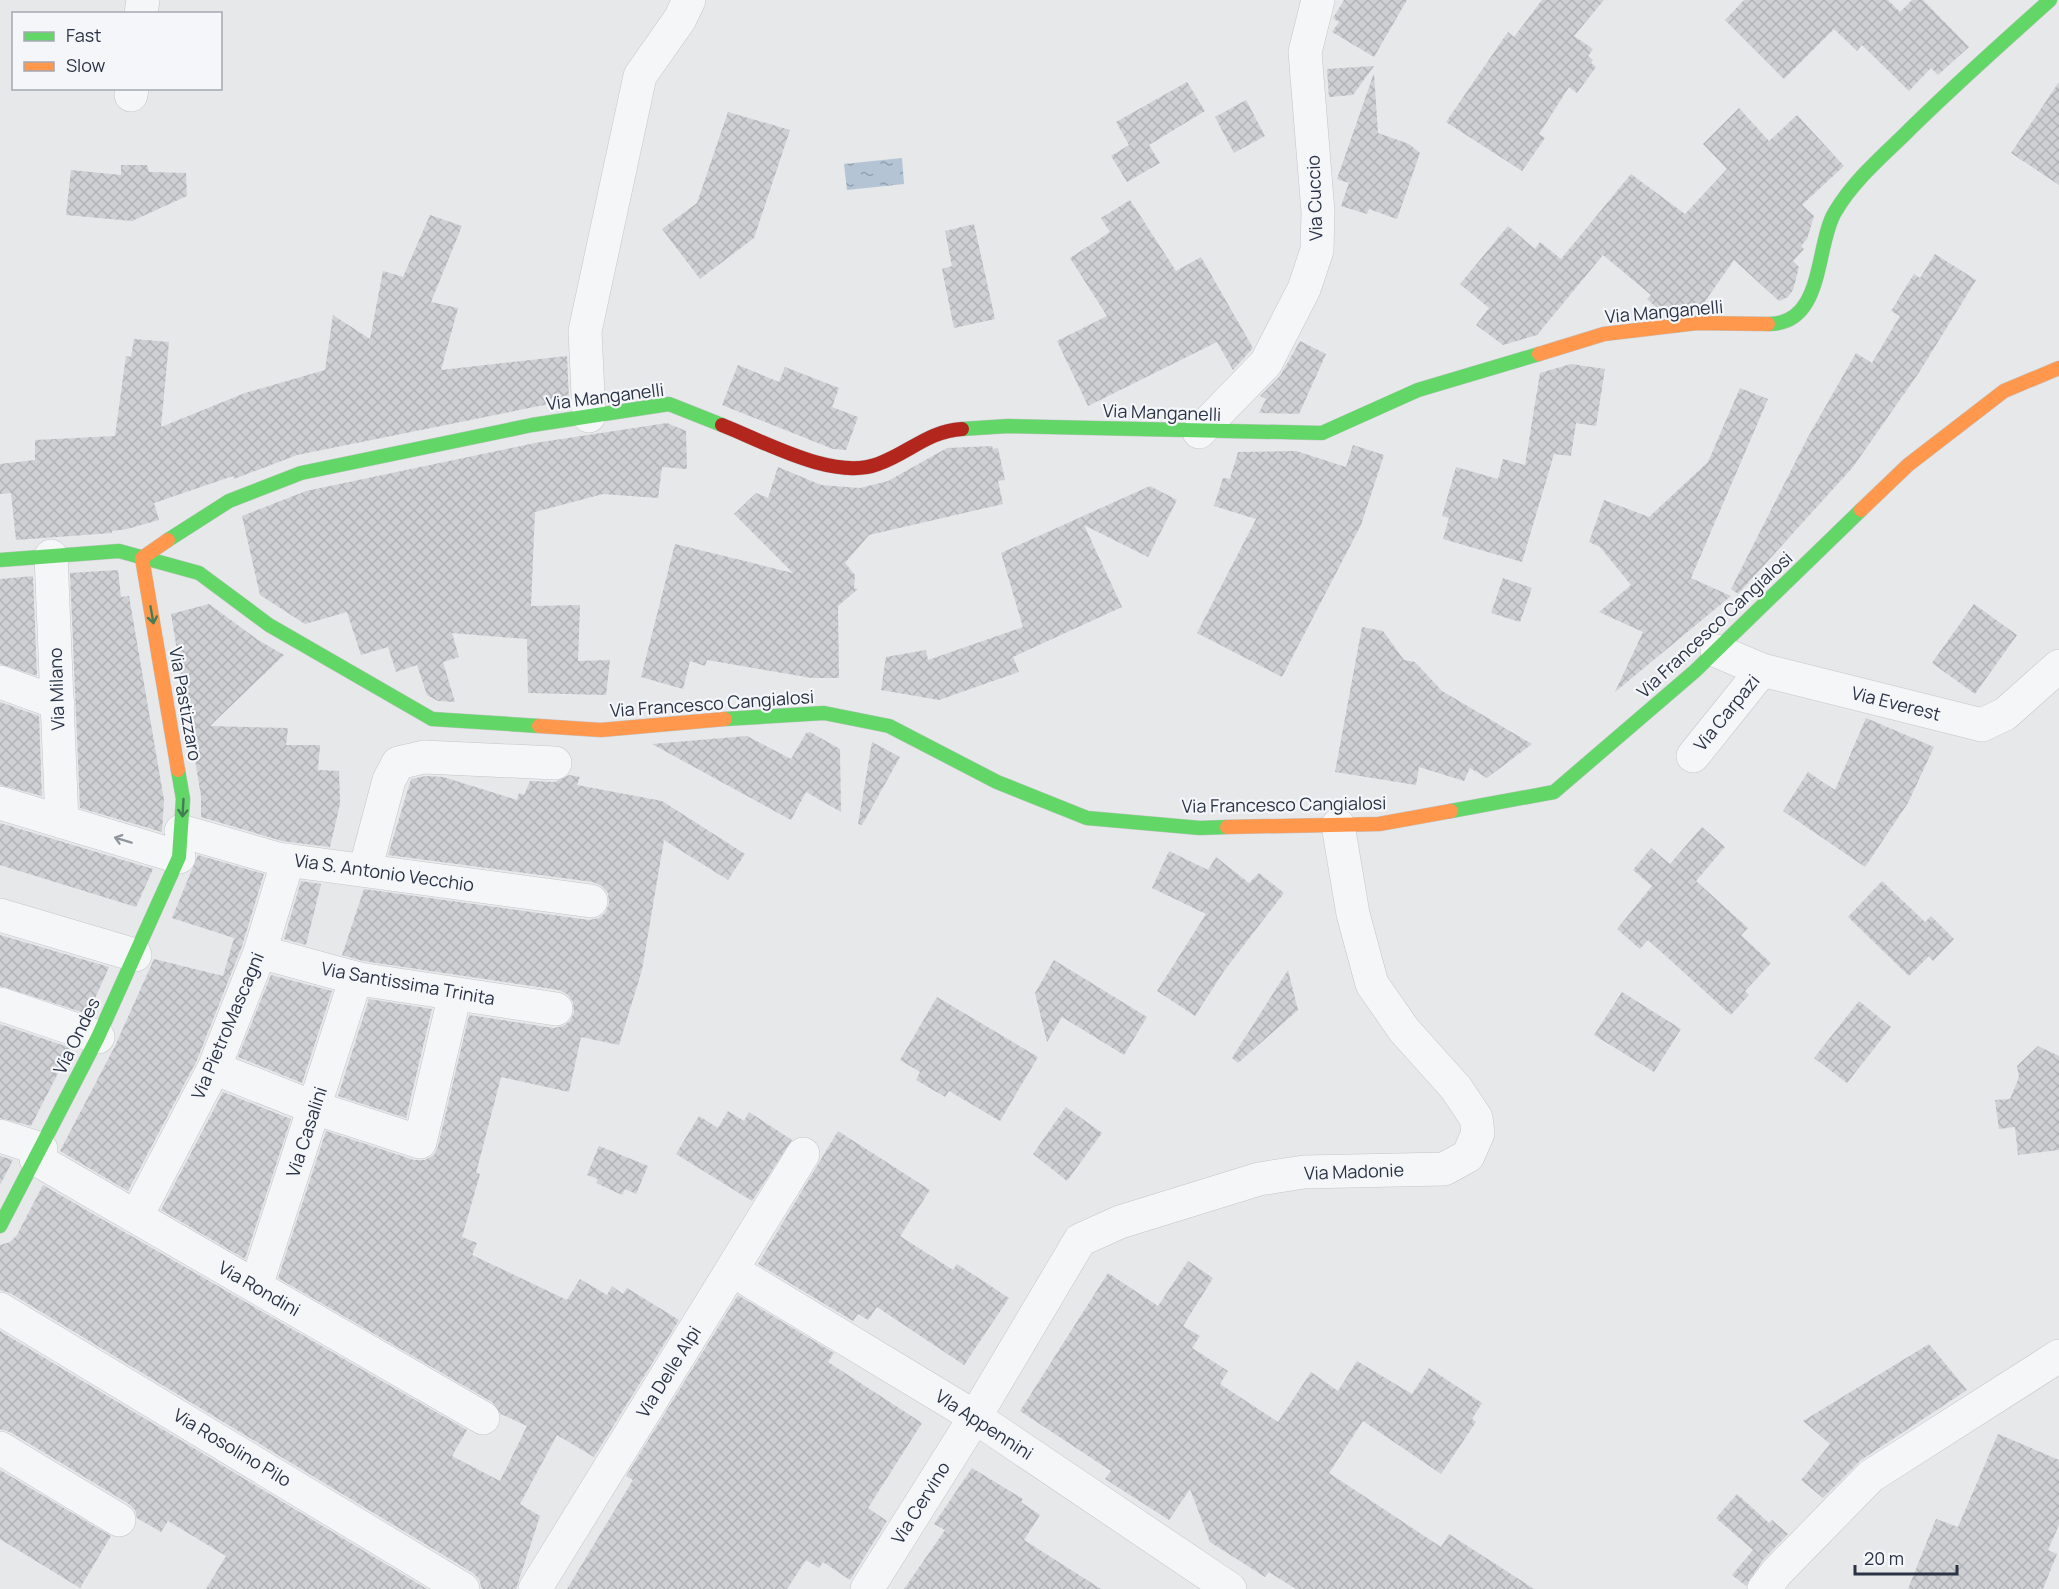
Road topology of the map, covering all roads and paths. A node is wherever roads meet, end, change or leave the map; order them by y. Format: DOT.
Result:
graph roads {
  1 [pos="689,0"];
  2 [pos="1318,0"];
  3 [pos="2050,0"];
  4 [pos="2059,368"];
  5 [pos="589,416"];
  6 [pos="1199,432"];
  7 [pos="51,556"];
  8 [pos="142,558"];
  9 [pos="0,560"];
  10 [pos="1717,651"];
  11 [pos="2059,666"];
  12 [pos="1762,670"];
  13 [pos="0,682"];
  14 [pos="58,704"];
  15 [pos="1693,756"];
  16 [pos="555,763"];
  17 [pos="0,803"];
  18 [pos="62,822"];
  19 [pos="1338,825"];
  20 [pos="180,844"];
  21 [pos="288,860"];
  22 [pos="365,870"];
  23 [pos="591,901"];
  24 [pos="0,915"];
  25 [pos="260,952"];
  26 [pos="135,955"];
  27 [pos="356,978"];
  28 [pos="455,994"];
  29 [pos="0,1004"];
  30 [pos="556,1009"];
  31 [pos="98,1037"];
  32 [pos="214,1068"];
  33 [pos="315,1108"];
  34 [pos="0,1136"];
  35 [pos="38,1154"];
  36 [pos="803,1154"];
  37 [pos="136,1217"];
  38 [pos="0,1227"];
  39 [pos="732,1270"];
  40 [pos="256,1286"];
  41 [pos="0,1309"];
  42 [pos="2059,1356"];
  43 [pos="975,1417"];
  44 [pos="483,1418"];
  45 [pos="0,1448"];
  46 [pos="119,1520"];
  47 [pos="1771,1580"];
  48 [pos="463,1589"];
  49 [pos="535,1589"];
  50 [pos="867,1589"];
  51 [pos="1230,1589"];
  1 -- 5 [label="street"];
  2 -- 6 [label="street, Via Cuccio"];
  3 -- 6 [label="street, Via Manganelli"];
  4 -- 10 [label="street, Via Francesco Cangialosi"];
  5 -- 6 [label="street, Via Manganelli"];
  5 -- 8 [label="street, Via Manganelli"];
  7 -- 8 [label="street"];
  7 -- 9 [label="street"];
  7 -- 14 [label="street, Via Milano"];
  8 -- 19 [label="street, Via Francesco Cangialosi"];
  8 -- 20 [label="street, Via Pastizzaro, one-way"];
  10 -- 12 [label="street, Via Everest"];
  10 -- 19 [label="street, Via Francesco Cangialosi"];
  11 -- 12 [label="street, Via Everest"];
  12 -- 15 [label="street, Via Carpazi"];
  13 -- 14 [label="street"];
  14 -- 18 [label="street, Via Milano"];
  16 -- 22 [label="street"];
  17 -- 18 [label="street, Via S. Antonio Vecchio"];
  20 -- 18 [label="street, Via S. Antonio Vecchio, one-way"];
  19 -- 43 [label="street, Via Madonie"];
  20 -- 21 [label="street, Via S. Antonio Vecchio"];
  20 -- 26 [label="street, Via Ondes"];
  21 -- 22 [label="street, Via S. Antonio Vecchio"];
  21 -- 25 [label="street, Via PietroMascagni"];
  22 -- 23 [label="street, Via S. Antonio Vecchio"];
  24 -- 26 [label="street"];
  25 -- 27 [label="street, Via Santissima Trinita"];
  25 -- 32 [label="street, Via PietroMascagni"];
  26 -- 31 [label="street, Via Ondes"];
  27 -- 28 [label="street, Via Santissima Trinita"];
  27 -- 33 [label="street, Via Casalini"];
  28 -- 30 [label="street, Via Santissima Trinita"];
  28 -- 33 [label="street"];
  29 -- 31 [label="street"];
  31 -- 35 [label="street, Via Ondes"];
  32 -- 33 [label="street"];
  32 -- 37 [label="street, Via PietroMascagni"];
  33 -- 40 [label="street, Via Casalini"];
  34 -- 35 [label="street, Via Rondini"];
  35 -- 37 [label="street, Via Rondini"];
  35 -- 38 [label="street, Via Ondes"];
  36 -- 39 [label="street, Via Delle Alpi"];
  37 -- 40 [label="street, Via Rondini"];
  39 -- 43 [label="street, VIa Appennini"];
  39 -- 49 [label="street, Via Delle Alpi"];
  40 -- 44 [label="street, Via Rondini"];
  41 -- 48 [label="street, Via Rosolino Pilo"];
  42 -- 47 [label="street"];
  43 -- 50 [label="street, Via Cervino"];
  43 -- 51 [label="street, VIa Appennini"];
  45 -- 46 [label="street"];
}
